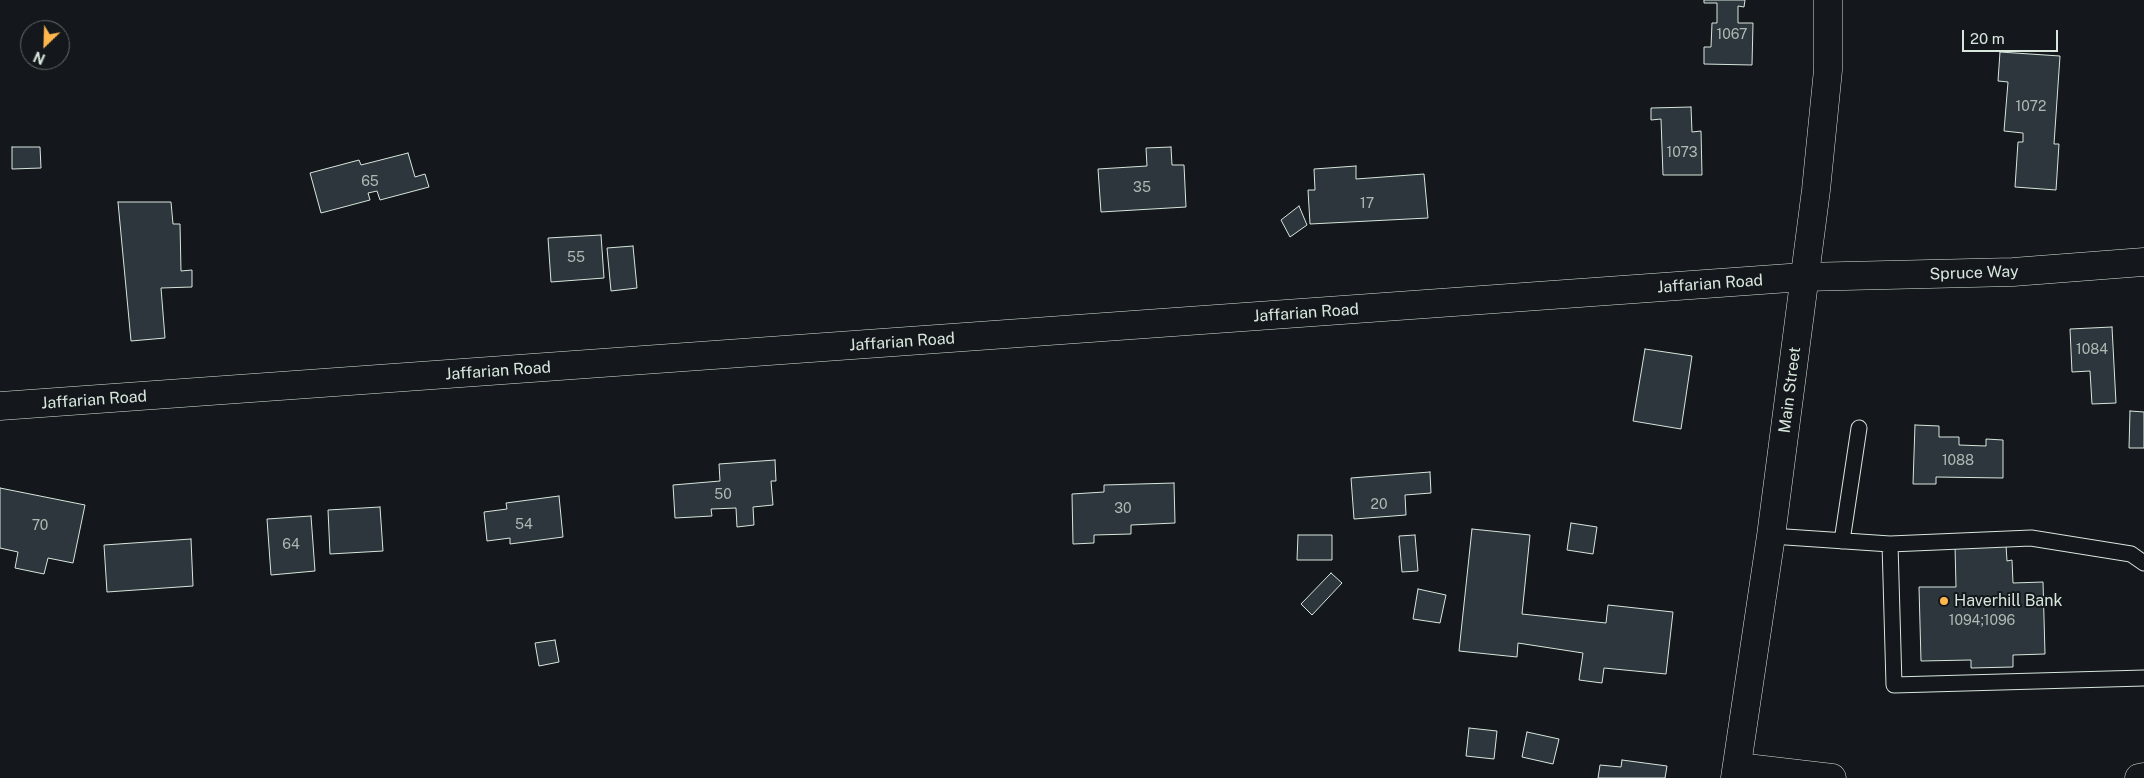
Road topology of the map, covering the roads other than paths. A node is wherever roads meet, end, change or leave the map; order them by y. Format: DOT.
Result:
graph roads {
  1 [pos="1828,0"];
  2 [pos="2144,262"];
  3 [pos="1804,277"];
  4 [pos="0,406"];
  5 [pos="1859,428"];
  6 [pos="1771,536"];
  7 [pos="1842,541"];
  8 [pos="1890,544"];
  9 [pos="2144,563"];
  10 [pos="2144,678"];
  11 [pos="1737,772"];
  12 [pos="2144,777"];
  13 [pos="1832,778"];
  14 [pos="2139,778"];
  1 -- 3 [label="main road, Main Street"];
  2 -- 3 [label="main road, Spruce Way"];
  3 -- 4 [label="main road, Jaffarian Road"];
  3 -- 6 [label="main road, Main Street"];
  5 -- 7 [label="lane"];
  6 -- 7 [label="lane"];
  6 -- 11 [label="main road, Main Street"];
  7 -- 8 [label="lane"];
  8 -- 9 [label="lane"];
  8 -- 10 [label="lane"];
  11 -- 13 [label="main road"];
  12 -- 14 [label="main road"];
}
